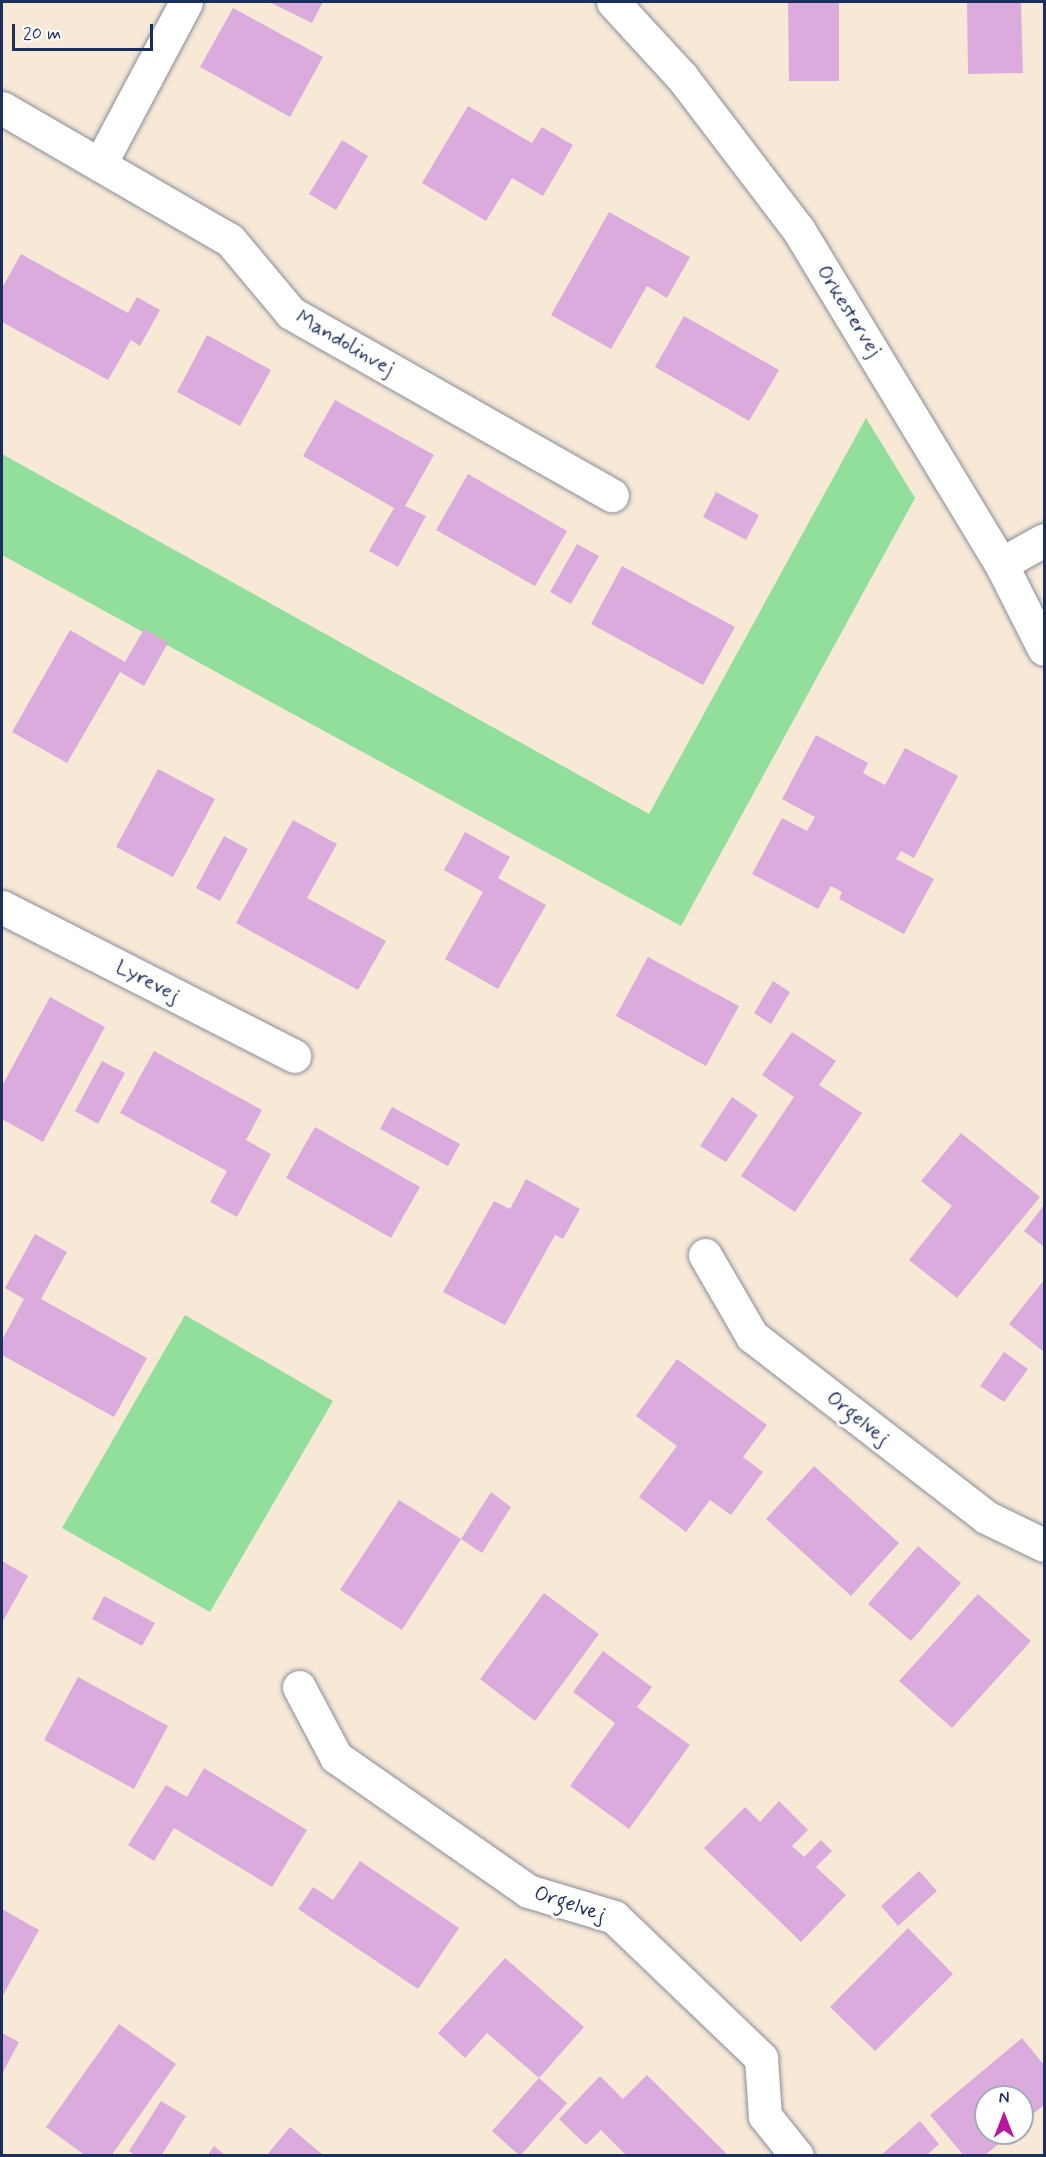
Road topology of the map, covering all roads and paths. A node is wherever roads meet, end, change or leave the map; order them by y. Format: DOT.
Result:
graph roads {
  1 [pos="186,2"];
  2 [pos="613,2"];
  3 [pos="2,108"];
  4 [pos="100,165"];
  5 [pos="612,495"];
  6 [pos="1044,540"];
  7 [pos="1001,564"];
  8 [pos="1044,649"];
  9 [pos="2,906"];
  10 [pos="294,1056"];
  11 [pos="705,1255"];
  12 [pos="1044,1545"];
  13 [pos="299,1687"];
  14 [pos="798,2156"];
  1 -- 4 [label="street"];
  2 -- 7 [label="street, Orkestervej"];
  3 -- 4 [label="street, Mandolinvej"];
  4 -- 5 [label="street, Mandolinvej"];
  6 -- 7 [label="street"];
  7 -- 8 [label="street, Orkestervej"];
  9 -- 10 [label="street, Lyrevej"];
  11 -- 12 [label="street, Orgelvej"];
  13 -- 14 [label="street, Orgelvej"];
}
